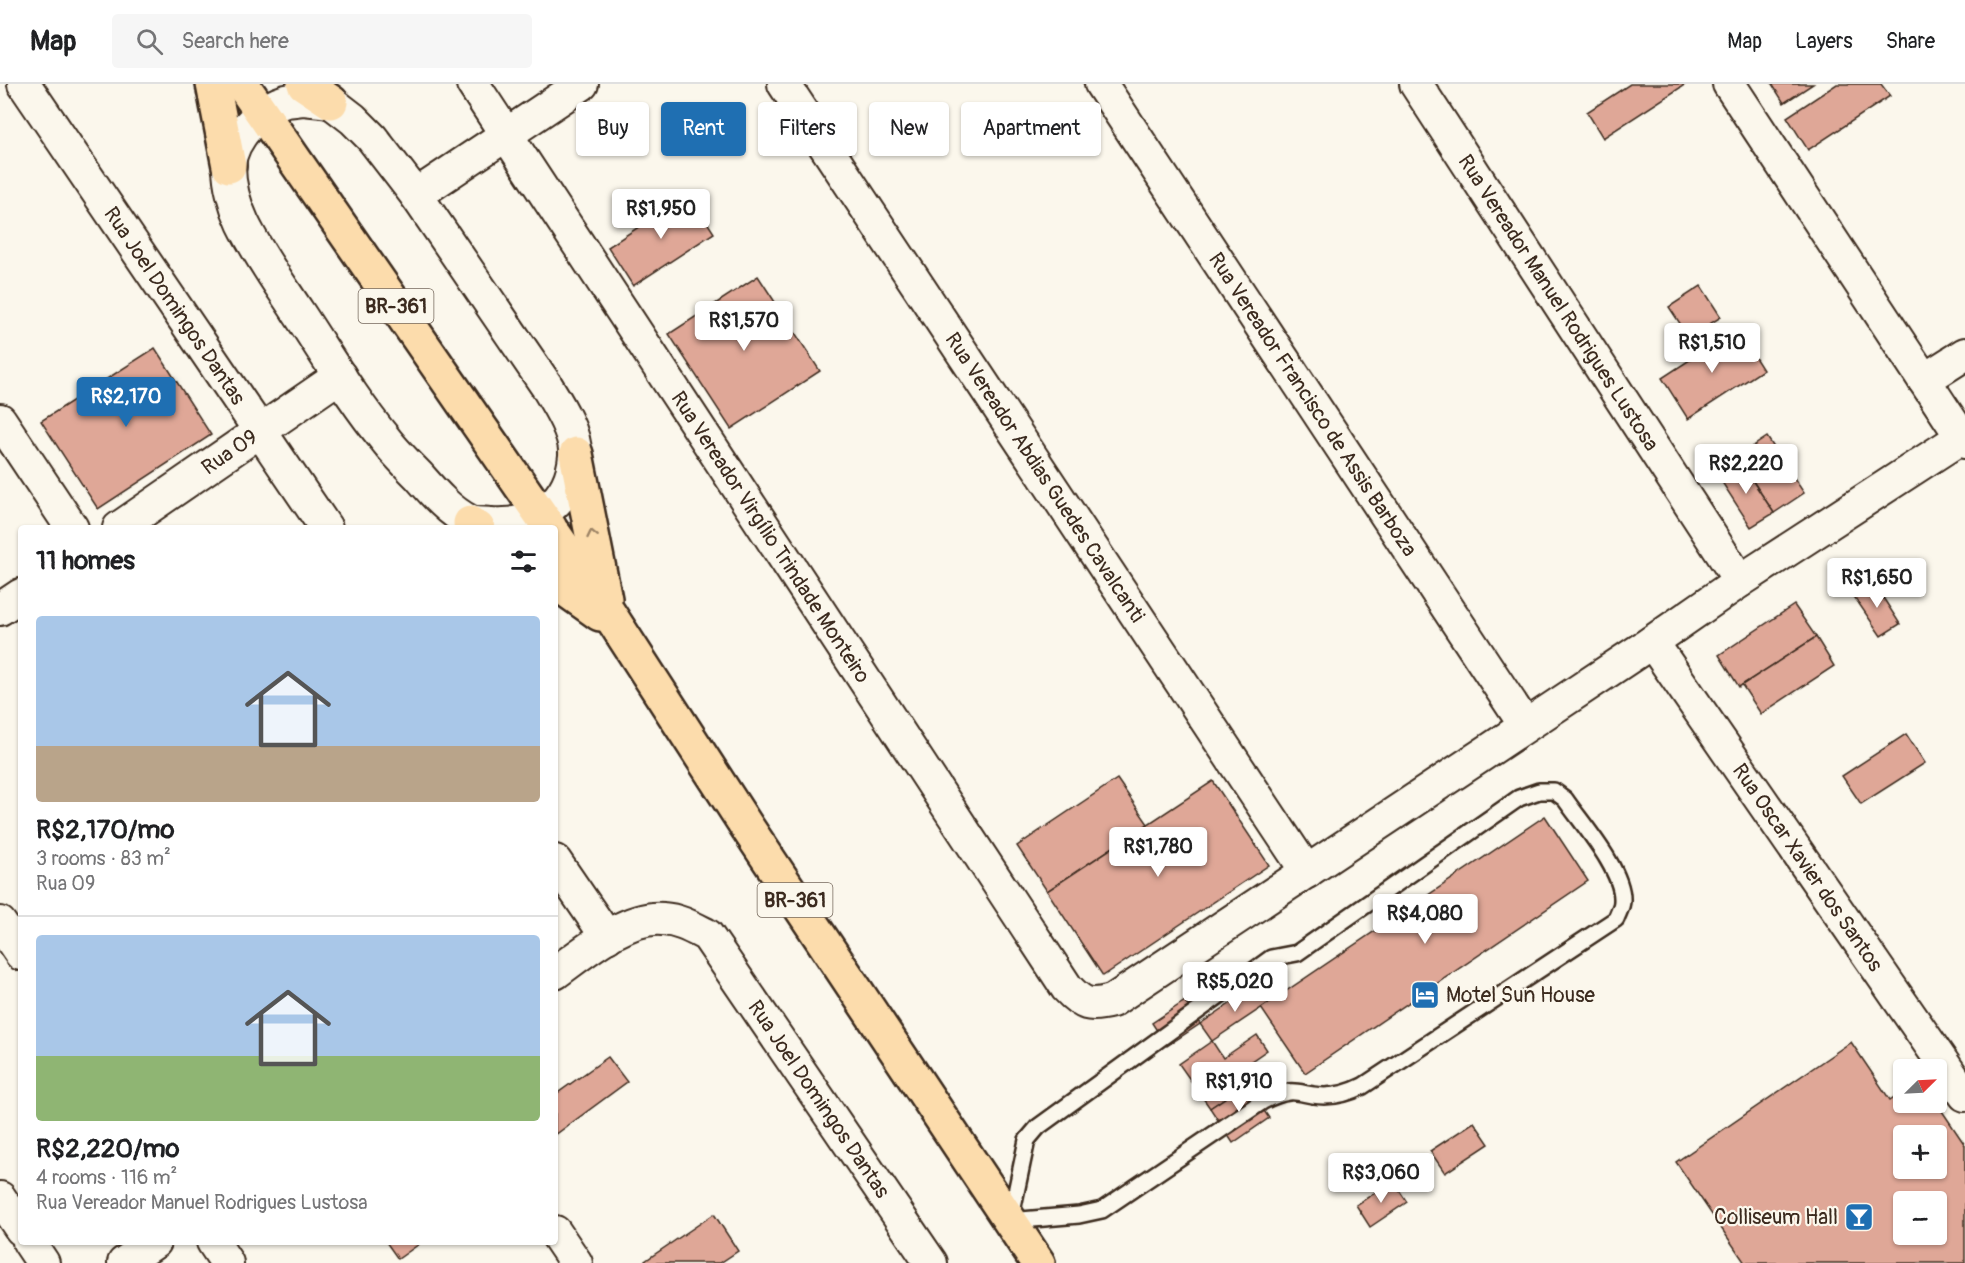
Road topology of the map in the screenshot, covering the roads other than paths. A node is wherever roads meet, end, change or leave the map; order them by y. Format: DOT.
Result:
graph roads {
  1 [pos="24,84"];
  2 [pos="213,84"];
  3 [pos="242,84"];
  4 [pos="304,84"];
  5 [pos="473,84"];
  6 [pos="582,84"];
  7 [pos="784,84"];
  8 [pos="1101,84"];
  9 [pos="1416,84"];
  10 [pos="1729,84"];
  11 [pos="331,102"];
  12 [pos="262,114"];
  13 [pos="507,136"];
  14 [pos="229,166"];
  15 [pos="416,195"];
  16 [pos="1965,354"];
  17 [pos="340,376"];
  18 [pos="1924,380"];
  19 [pos="0,420"];
  20 [pos="260,431"];
  21 [pos="1963,440"];
  22 [pos="576,454"];
  23 [pos="70,525"];
  24 [pos="123,525"];
  25 [pos="324,525"];
  26 [pos="474,525"];
  27 [pos="542,525"];
  28 [pos="548,525"];
  29 [pos="549,525"];
  30 [pos="558,539"];
  31 [pos="1740,581"];
  32 [pos="558,584"];
  33 [pos="18,597"];
  34 [pos="0,609"];
  35 [pos="612,619"];
  36 [pos="1652,642"];
  37 [pos="1525,725"];
  38 [pos="558,865"];
  39 [pos="1307,872"];
  40 [pos="0,923"];
  41 [pos="607,937"];
  42 [pos="18,950"];
  43 [pos="558,971"];
  44 [pos="1965,1095"];
  45 [pos="0,1198"];
  46 [pos="1010,1221"];
  47 [pos="18,1225"];
  48 [pos="558,1236"];
  49 [pos="31,1245"];
  50 [pos="151,1245"];
  51 [pos="215,1245"];
  52 [pos="44,1263"];
  53 [pos="124,1263"];
  54 [pos="227,1263"];
  55 [pos="576,1263"];
  56 [pos="932,1263"];
  57 [pos="1038,1263"];
  1 -- 20 [label="street, Rua Joel Domingos Dantas"];
  2 -- 14 [label="main road"];
  3 -- 12 [label="main road, BR-361"];
  4 -- 11 [label="main road"];
  5 -- 13 [label="street, Rua Vereador Virgílio Trindade Monteiro"];
  6 -- 13 [label="street"];
  7 -- 39 [label="street, Rua Vereador Abdias Guedes Cavalcanti"];
  8 -- 37 [label="street, Rua Vereador Francisco de Assis Barboza"];
  9 -- 31 [label="street, Rua Vereador Manuel Rodrigues Lustosa"];
  10 -- 18 [label="street"];
  11 -- 12 [label="street"];
  11 -- 15 [label="street"];
  12 -- 14 [label="street"];
  12 -- 28 [label="main road, BR-361"];
  13 -- 15 [label="street"];
  13 -- 39 [label="street, Rua Vereador Virgílio Trindade Monteiro"];
  14 -- 17 [label="street"];
  15 -- 22 [label="street"];
  16 -- 18 [label="street"];
  17 -- 20 [label="street, Rua 09"];
  17 -- 26 [label="street"];
  18 -- 21 [label="street"];
  19 -- 23 [label="street"];
  20 -- 24 [label="street, Rua 09"];
  20 -- 25 [label="street, Rua Joel Domingos Dantas"];
  21 -- 31 [label="street"];
  22 -- 29 [label="street"];
  35 -- 22 [label="main road, one-way"];
  26 -- 27 [label="street"];
  30 -- 35 [label="main road, BR-361"];
  31 -- 36 [label="street"];
  32 -- 35 [label="main road"];
  33 -- 34 [label="street"];
  35 -- 46 [label="main road, BR-361"];
  36 -- 37 [label="street"];
  36 -- 44 [label="street, Rua Oscar Xavier dos Santos"];
  37 -- 39 [label="street"];
  38 -- 41 [label="street"];
  40 -- 42 [label="street"];
  41 -- 43 [label="street"];
  41 -- 56 [label="street, Rua Joel Domingos Dantas"];
  45 -- 47 [label="street"];
  46 -- 46 [label="lane"];
  46 -- 57 [label="main road, BR-361"];
  48 -- 55 [label="street"];
  49 -- 52 [label="street"];
  50 -- 53 [label="street"];
  51 -- 54 [label="street"];
}
